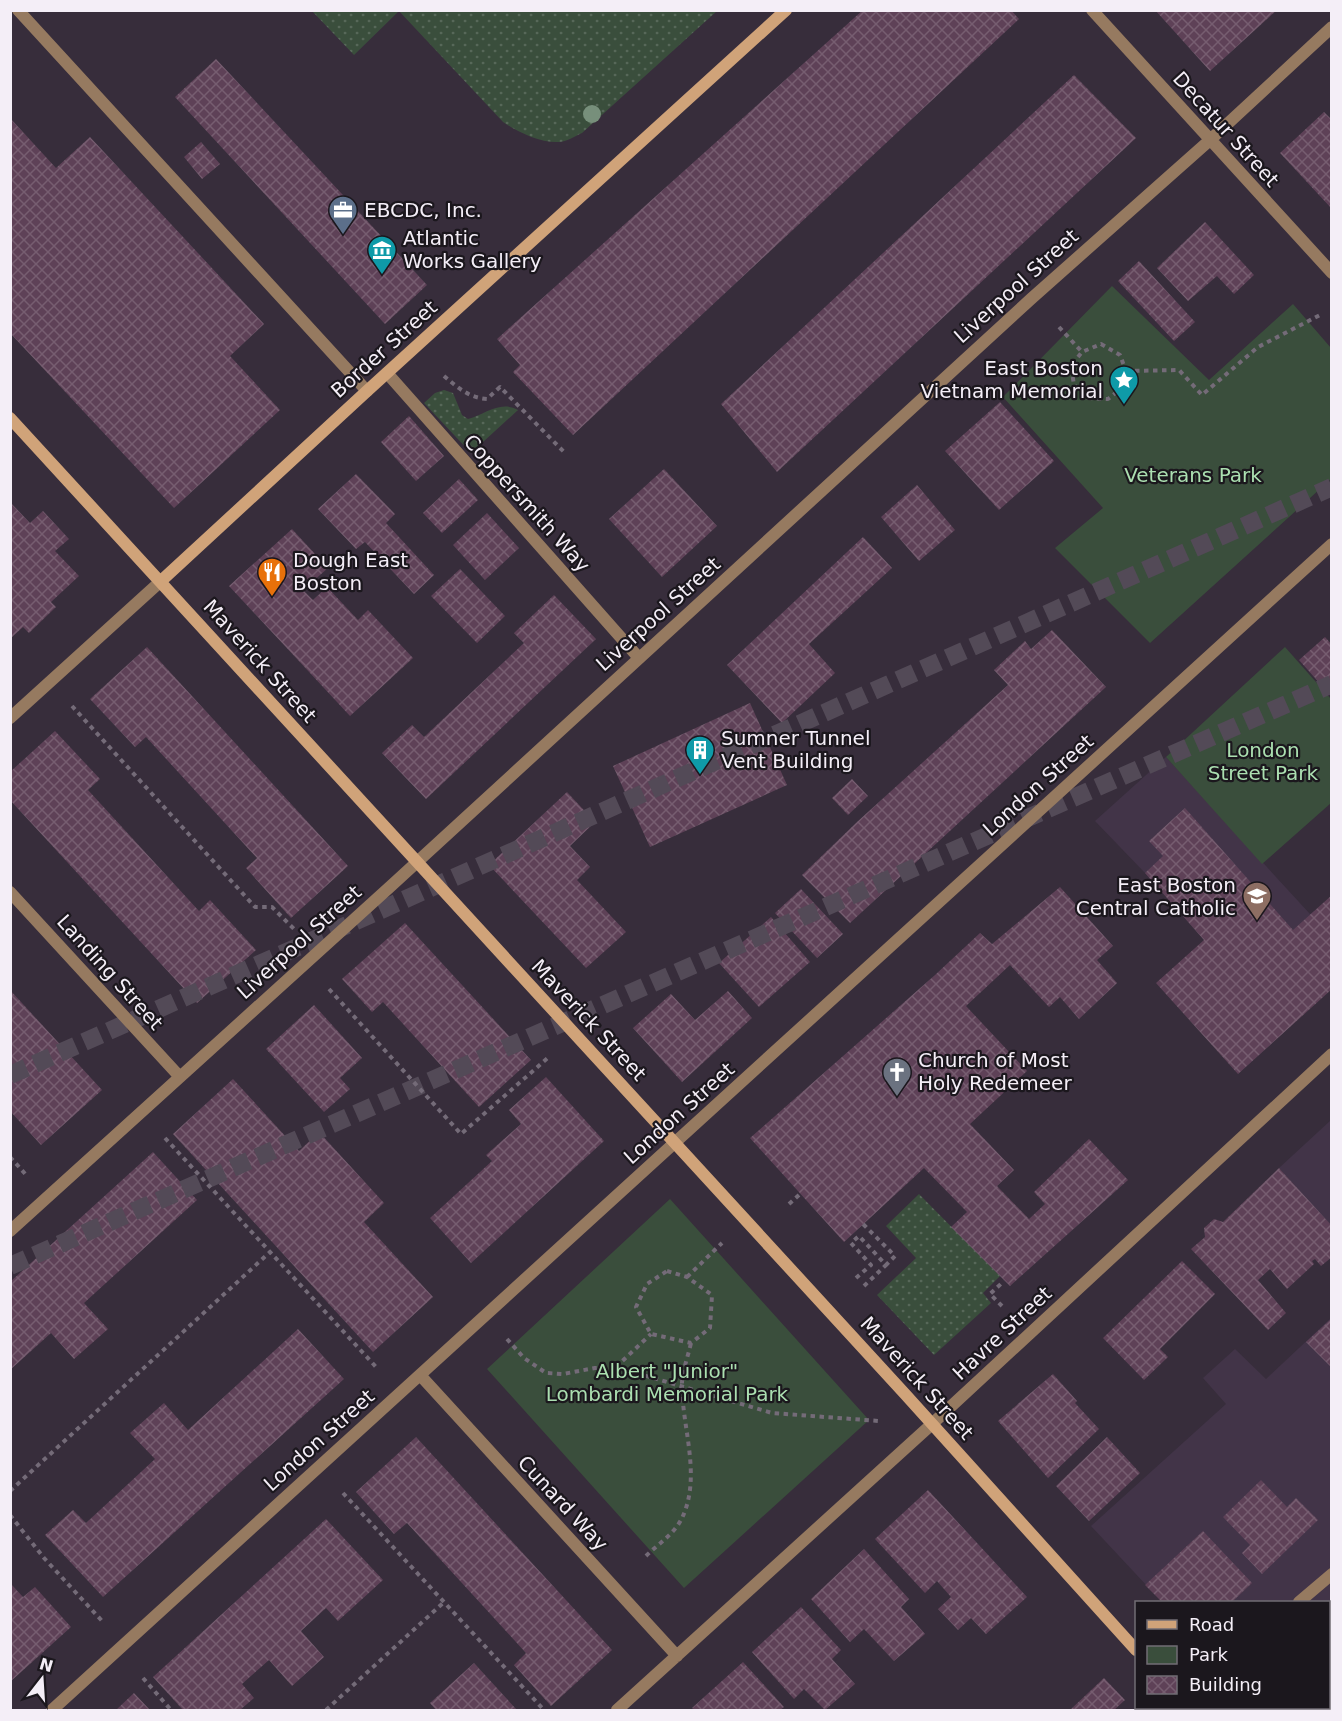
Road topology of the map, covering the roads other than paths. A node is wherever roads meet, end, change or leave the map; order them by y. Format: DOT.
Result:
graph roads {
  1 [pos="18,10"];
  2 [pos="786,10"];
  3 [pos="1092,10"];
  4 [pos="1332,27"];
  5 [pos="1210,140"];
  6 [pos="1332,273"];
  7 [pos="387,373"];
  8 [pos="367,391"];
  9 [pos="10,418"];
  10 [pos="1332,544"];
  11 [pos="161,581"];
  12 [pos="639,658"];
  13 [pos="10,718"];
  14 [pos="417,861"];
  15 [pos="10,892"];
  16 [pos="1332,1054"];
  17 [pos="180,1077"];
  18 [pos="675,1143"];
  19 [pos="10,1231"];
  20 [pos="420,1375"];
  21 [pos="932,1424"];
  22 [pos="1332,1574"];
  23 [pos="1300,1601"];
  24 [pos="1135,1648"];
  25 [pos="677,1656"];
  26 [pos="51,1710"];
  27 [pos="617,1710"];
  1 -- 8 [label="street"];
  2 -- 7 [label="main road, Border Street"];
  3 -- 5 [label="street, Decatur Street"];
  4 -- 5 [label="street, Liverpool Street"];
  5 -- 6 [label="street, Decatur Street"];
  5 -- 12 [label="street, Liverpool Street"];
  7 -- 8 [label="main road, Border Street"];
  7 -- 12 [label="street, Coppersmith Way"];
  8 -- 11 [label="main road, Border Street"];
  9 -- 11 [label="main road, Maverick Street"];
  10 -- 18 [label="street, London Street"];
  11 -- 13 [label="street, Border Street"];
  11 -- 14 [label="main road, Maverick Street"];
  12 -- 14 [label="street, Liverpool Street"];
  14 -- 17 [label="street, Liverpool Street"];
  14 -- 18 [label="main road, Maverick Street"];
  15 -- 17 [label="street, Landing Street"];
  16 -- 21 [label="street, Havre Street"];
  17 -- 19 [label="street, Liverpool Street"];
  18 -- 20 [label="street, London Street"];
  18 -- 21 [label="main road, Maverick Street"];
  20 -- 25 [label="street, Cunard Way"];
  20 -- 26 [label="street, London Street"];
  21 -- 24 [label="main road, Maverick Street"];
  21 -- 25 [label="street, Havre Street"];
  22 -- 23 [label="street"];
  25 -- 27 [label="street, Havre Street"];
}
